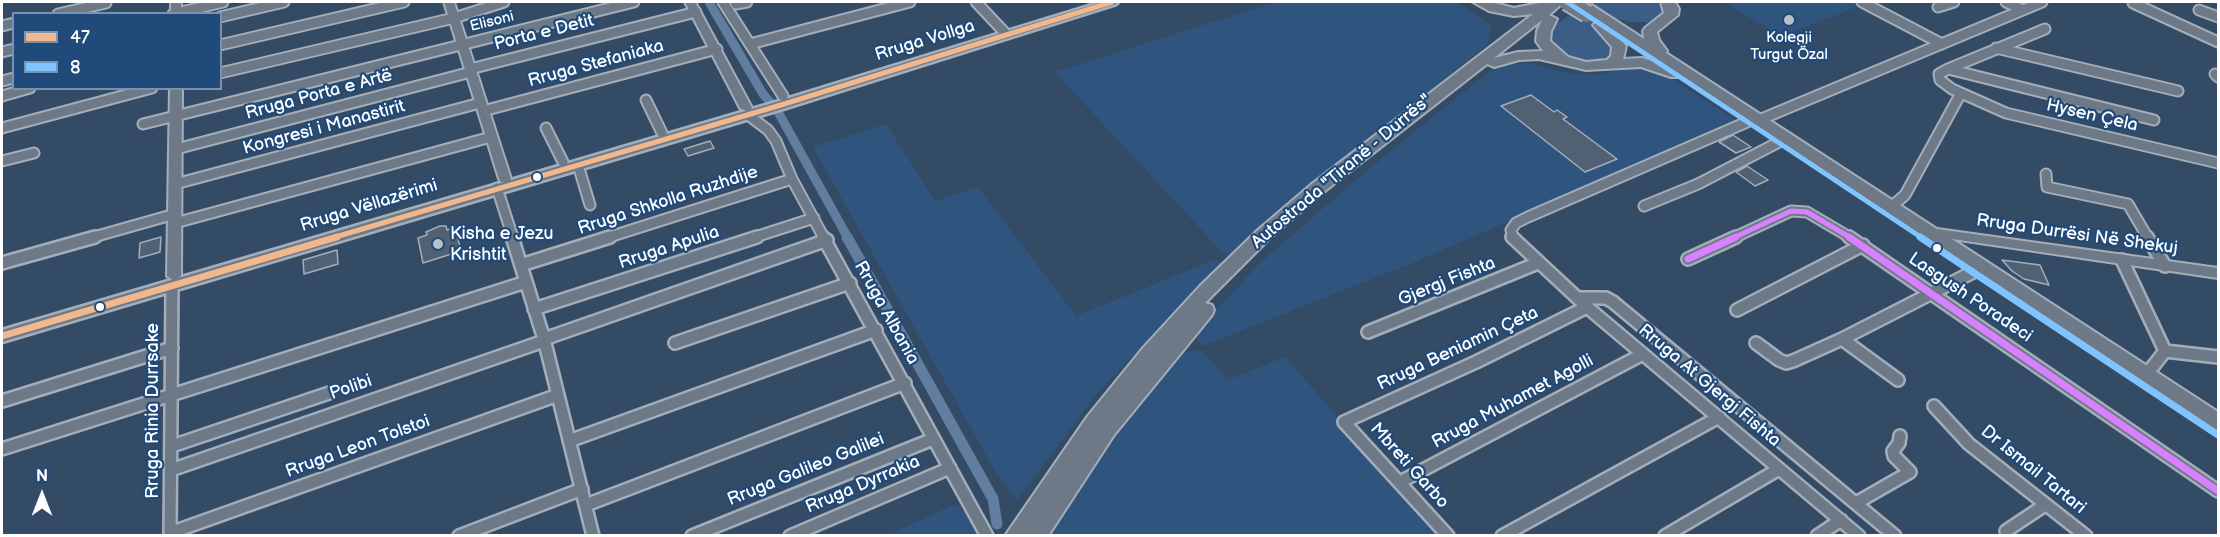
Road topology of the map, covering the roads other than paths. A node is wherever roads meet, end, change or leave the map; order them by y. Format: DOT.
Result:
graph roads {
  1 [pos="223,2"];
  2 [pos="284,2"];
  3 [pos="404,2"];
  4 [pos="449,2"];
  5 [pos="504,2"];
  6 [pos="634,2"];
  7 [pos="690,2"];
  8 [pos="723,2"];
  9 [pos="747,2"];
  10 [pos="910,2"];
  11 [pos="976,2"];
  12 [pos="1088,2"];
  13 [pos="1112,2"];
  14 [pos="1480,2"];
  15 [pos="1555,2"];
  16 [pos="1567,2"];
  17 [pos="1573,2"];
  18 [pos="1578,2"];
  19 [pos="1668,2"];
  20 [pos="1862,2"];
  21 [pos="1954,2"];
  22 [pos="2006,2"];
  23 [pos="2042,2"];
  24 [pos="106,3"];
  25 [pos="2133,3"];
  26 [pos="736,4"];
  27 [pos="1938,7"];
  28 [pos="2023,10"];
  29 [pos="2199,10"];
  30 [pos="67,12"];
  31 [pos="179,12"];
  32 [pos="696,12"];
  33 [pos="222,17"];
  34 [pos="1595,17"];
  35 [pos="2218,17"];
  36 [pos="454,18"];
  37 [pos="1550,19"];
  38 [pos="1658,23"];
  39 [pos="2045,29"];
  40 [pos="1003,32"];
  41 [pos="2218,42"];
  42 [pos="462,44"];
  43 [pos="750,44"];
  44 [pos="1942,44"];
  45 [pos="222,45"];
  46 [pos="1995,48"];
  47 [pos="717,49"];
  48 [pos="1493,57"];
  49 [pos="1668,59"];
  50 [pos="1564,60"];
  51 [pos="1612,64"];
  52 [pos="1948,69"];
  53 [pos="470,70"];
  54 [pos="222,73"];
  55 [pos="1688,81"];
  56 [pos="23,90"];
  57 [pos="144,90"];
  58 [pos="176,90"];
  59 [pos="2178,91"];
  60 [pos="1961,93"];
  61 [pos="2,96"];
  62 [pos="646,100"];
  63 [pos="781,100"];
  64 [pos="482,107"];
  65 [pos="750,110"];
  66 [pos="176,116"];
  67 [pos="2154,120"];
  68 [pos="1753,121"];
  69 [pos="143,124"];
  70 [pos="2,128"];
  71 [pos="546,128"];
  72 [pos="662,133"];
  73 [pos="491,137"];
  74 [pos="1779,142"];
  75 [pos="176,149"];
  76 [pos="34,153"];
  77 [pos="2,161"];
  78 [pos="563,162"];
  79 [pos="2218,163"];
  80 [pos="578,165"];
  81 [pos="2046,174"];
  82 [pos="792,179"];
  83 [pos="176,184"];
  84 [pos="501,184"];
  85 [pos="590,205"];
  86 [pos="1644,206"];
  87 [pos="1891,207"];
  88 [pos="175,218"];
  89 [pos="814,218"];
  90 [pos="1930,232"];
  91 [pos="827,240"];
  92 [pos="1863,245"];
  93 [pos="1688,259"];
  94 [pos="2122,260"];
  95 [pos="2,263"];
  96 [pos="1538,263"];
  97 [pos="520,265"];
  98 [pos="2165,266"];
  99 [pos="1973,272"];
  100 [pos="2218,273"];
  101 [pos="173,281"];
  102 [pos="526,282"];
  103 [pos="850,283"];
  104 [pos="1931,296"];
  105 [pos="1584,302"];
  106 [pos="534,309"];
  107 [pos="1737,310"];
  108 [pos="2,327"];
  109 [pos="876,330"];
  110 [pos="1368,332"];
  111 [pos="2,336"];
  112 [pos="1842,339"];
  113 [pos="544,340"];
  114 [pos="675,343"];
  115 [pos="1756,343"];
  116 [pos="172,348"];
  117 [pos="2164,351"];
  118 [pos="1643,354"];
  119 [pos="2218,357"];
  120 [pos="2147,374"];
  121 [pos="1898,380"];
  122 [pos="905,382"];
  123 [pos="329,393"];
  124 [pos="172,394"];
  125 [pos="558,395"];
  126 [pos="2,400"];
  127 [pos="1934,406"];
  128 [pos="1719,417"];
  129 [pos="1344,422"];
  130 [pos="2218,422"];
  131 [pos="2218,435"];
  132 [pos="1900,436"];
  133 [pos="933,438"];
  134 [pos="569,441"];
  135 [pos="171,446"];
  136 [pos="2,448"];
  137 [pos="950,468"];
  138 [pos="1779,469"];
  139 [pos="171,470"];
  140 [pos="1400,482"];
  141 [pos="582,489"];
  142 [pos="2218,491"];
  143 [pos="1856,503"];
  144 [pos="586,505"];
  145 [pos="2045,505"];
  146 [pos="1841,520"];
  147 [pos="2006,531"];
  148 [pos="170,534"];
  149 [pos="1038,535"];
  150 [pos="459,536"];
  151 [pos="593,536"];
  152 [pos="692,536"];
  153 [pos="790,536"];
  154 [pos="987,536"];
  155 [pos="1016,536"];
  156 [pos="1448,536"];
  157 [pos="1502,536"];
  158 [pos="1665,536"];
  159 [pos="1817,536"];
  160 [pos="1859,536"];
  161 [pos="1895,536"];
  162 [pos="2086,536"];
  1 -- 31 [label="street"];
  2 -- 33 [label="street"];
  3 -- 45 [label="street"];
  4 -- 36 [label="street"];
  5 -- 36 [label="street"];
  6 -- 42 [label="street, Elisoni"];
  7 -- 32 [label="street"];
  8 -- 43 [label="street"];
  9 -- 26 [label="street"];
  10 -- 43 [label="street"];
  11 -- 40 [label="street"];
  12 -- 40 [label="main road, Rruga Vollga"];
  13 -- 40 [label="main road, Rruga Vollga"];
  14 -- 15 [label="highway"];
  14 -- 48 [label="highway"];
  15 -- 48 [label="highway, Autostrada \"Tiranë - Durrës\""];
  16 -- 34 [label="highway, bridge"];
  17 -- 37 [label="highway, Autostrada \"Tiranë - Durrës\""];
  18 -- 34 [label="highway"];
  19 -- 38 [label="highway"];
  20 -- 44 [label="street"];
  21 -- 27 [label="street"];
  22 -- 28 [label="street"];
  23 -- 28 [label="street"];
  24 -- 30 [label="street"];
  25 -- 41 [label="street"];
  28 -- 44 [label="street"];
  29 -- 35 [label="street"];
  32 -- 47 [label="street"];
  32 -- 53 [label="street, Porta e Detit"];
  34 -- 38 [label="highway"];
  34 -- 49 [label="highway"];
  34 -- 51 [label="highway"];
  34 -- 55 [label="highway"];
  36 -- 42 [label="street"];
  36 -- 54 [label="street"];
  37 -- 48 [label="highway, Autostrada \"Tiranë - Durrës\""];
  37 -- 50 [label="highway"];
  38 -- 49 [label="highway"];
  39 -- 46 [label="street"];
  40 -- 63 [label="main road, Rruga Vollga"];
  42 -- 53 [label="street"];
  42 -- 66 [label="street, Rruga Porta e Artë"];
  43 -- 63 [label="street"];
  44 -- 68 [label="street"];
  46 -- 52 [label="street"];
  46 -- 59 [label="street"];
  47 -- 64 [label="street, Rruga Stefaniaka"];
  47 -- 65 [label="street"];
  48 -- 50 [label="highway"];
  48 -- 149 [label="highway, Autostrada \"Tiranë - Durrës\""];
  48 -- 155 [label="highway, Autostrada \"Tiranë - Durrës\""];
  49 -- 68 [label="highway"];
  50 -- 51 [label="highway"];
  51 -- 55 [label="highway"];
  52 -- 60 [label="street, Hysen Çela"];
  52 -- 67 [label="street"];
  53 -- 64 [label="street"];
  53 -- 75 [label="street, Rruga Porta e Artë"];
  55 -- 68 [label="highway"];
  56 -- 61 [label="street"];
  57 -- 70 [label="street"];
  58 -- 66 [label="street"];
  60 -- 79 [label="street, Hysen Çela"];
  60 -- 87 [label="street"];
  62 -- 72 [label="street"];
  63 -- 65 [label="main road, Rruga Vollga"];
  64 -- 73 [label="street"];
  64 -- 83 [label="street, Kongresi i Manastirit"];
  65 -- 72 [label="main road, Rruga Vëllazërimi"];
  65 -- 80 [label="main road, Rruga Vëllazërimi"];
  65 -- 82 [label="street, Rruga Albania"];
  66 -- 69 [label="street, Rruga Porta e Artë"];
  66 -- 75 [label="street"];
  68 -- 74 [label="highway"];
  68 -- 87 [label="highway"];
  68 -- 96 [label="street, Rruga At Gjergj Fishta"];
  71 -- 78 [label="street"];
  72 -- 78 [label="main road, Rruga Vëllazërimi"];
  73 -- 84 [label="street"];
  73 -- 88 [label="street"];
  74 -- 86 [label="street"];
  74 -- 99 [label="highway"];
  75 -- 83 [label="street"];
  76 -- 77 [label="street"];
  78 -- 84 [label="main road, Rruga Vëllazërimi"];
  80 -- 84 [label="main road, Rruga Vëllazërimi"];
  80 -- 85 [label="street"];
  81 -- 98 [label="street"];
  82 -- 89 [label="street, Rruga Albania"];
  82 -- 97 [label="street, Rruga Shkolla Ruzhdije"];
  83 -- 88 [label="street"];
  84 -- 97 [label="street"];
  84 -- 101 [label="main road, Rruga Vëllazërimi"];
  87 -- 90 [label="highway"];
  88 -- 95 [label="street"];
  88 -- 101 [label="street"];
  89 -- 91 [label="street, Rruga Albania"];
  89 -- 106 [label="street, Rruga Apulia"];
  90 -- 94 [label="street, Rruga Durrësi Në Shekuj"];
  90 -- 120 [label="highway"];
  91 -- 103 [label="street, Rruga Albania"];
  91 -- 113 [label="street, Polibi"];
  92 -- 93 [label="street, Lasgush Poradeci"];
  92 -- 104 [label="street, Lasgush Poradeci"];
  92 -- 107 [label="street"];
  94 -- 98 [label="street, Rruga Durrësi Në Shekuj"];
  94 -- 117 [label="street"];
  96 -- 105 [label="street, Rruga At Gjergj Fishta"];
  96 -- 110 [label="street, Gjergj Fishta"];
  97 -- 102 [label="street"];
  98 -- 100 [label="street, Rruga Durrësi Në Shekuj"];
  99 -- 104 [label="street"];
  99 -- 131 [label="highway"];
  101 -- 108 [label="main road, Rruga Vëllazërimi"];
  101 -- 111 [label="main road, Rruga Vëllazërimi"];
  101 -- 116 [label="street, Rruga Rinia Durrsake"];
  102 -- 106 [label="street"];
  102 -- 124 [label="street"];
  103 -- 109 [label="street, Rruga Albania"];
  103 -- 114 [label="street"];
  104 -- 112 [label="street"];
  104 -- 142 [label="street, Lasgush Poradeci"];
  105 -- 118 [label="street, Rruga At Gjergj Fishta"];
  105 -- 129 [label="street, Rruga Beniamin Çeta"];
  105 -- 143 [label="street"];
  106 -- 113 [label="street"];
  109 -- 122 [label="street, Rruga Albania"];
  109 -- 134 [label="street"];
  112 -- 115 [label="street"];
  112 -- 121 [label="street"];
  113 -- 125 [label="street"];
  113 -- 139 [label="street, Polibi"];
  116 -- 124 [label="street, Rruga Rinia Durrsake"];
  116 -- 126 [label="street"];
  117 -- 119 [label="street"];
  117 -- 120 [label="street"];
  118 -- 128 [label="street, Rruga At Gjergj Fishta"];
  118 -- 140 [label="street, Rruga Muhamet Agolli"];
  120 -- 130 [label="highway"];
  122 -- 133 [label="street, Rruga Albania"];
  122 -- 144 [label="street"];
  123 -- 135 [label="street"];
  124 -- 135 [label="street, Rruga Rinia Durrsake"];
  124 -- 136 [label="street"];
  125 -- 134 [label="street"];
  125 -- 148 [label="street, Rruga Leon Tolstoi"];
  127 -- 145 [label="street, Dr Ismail Tartari"];
  128 -- 138 [label="street, Rruga At Gjergj Fishta"];
  128 -- 157 [label="street"];
  129 -- 140 [label="street, Mbreti Garbo"];
  132 -- 143 [label="street"];
  133 -- 137 [label="street, Rruga Albania"];
  133 -- 152 [label="street, Rruga Galileo Galilei"];
  134 -- 141 [label="street"];
  135 -- 139 [label="street, Rruga Rinia Durrsake"];
  137 -- 153 [label="street, Rruga Dyrrakia"];
  137 -- 154 [label="street, Rruga Albania"];
  138 -- 146 [label="street, Rruga At Gjergj Fishta"];
  138 -- 158 [label="street"];
  139 -- 148 [label="street, Rruga Rinia Durrsake"];
  140 -- 156 [label="street, Mbreti Garbo"];
  141 -- 144 [label="street"];
  141 -- 150 [label="street"];
  143 -- 161 [label="street"];
  144 -- 151 [label="street"];
  145 -- 147 [label="street"];
  145 -- 162 [label="street, Dr Ismail Tartari"];
  146 -- 159 [label="street"];
  146 -- 160 [label="street, Rruga At Gjergj Fishta"];
}
